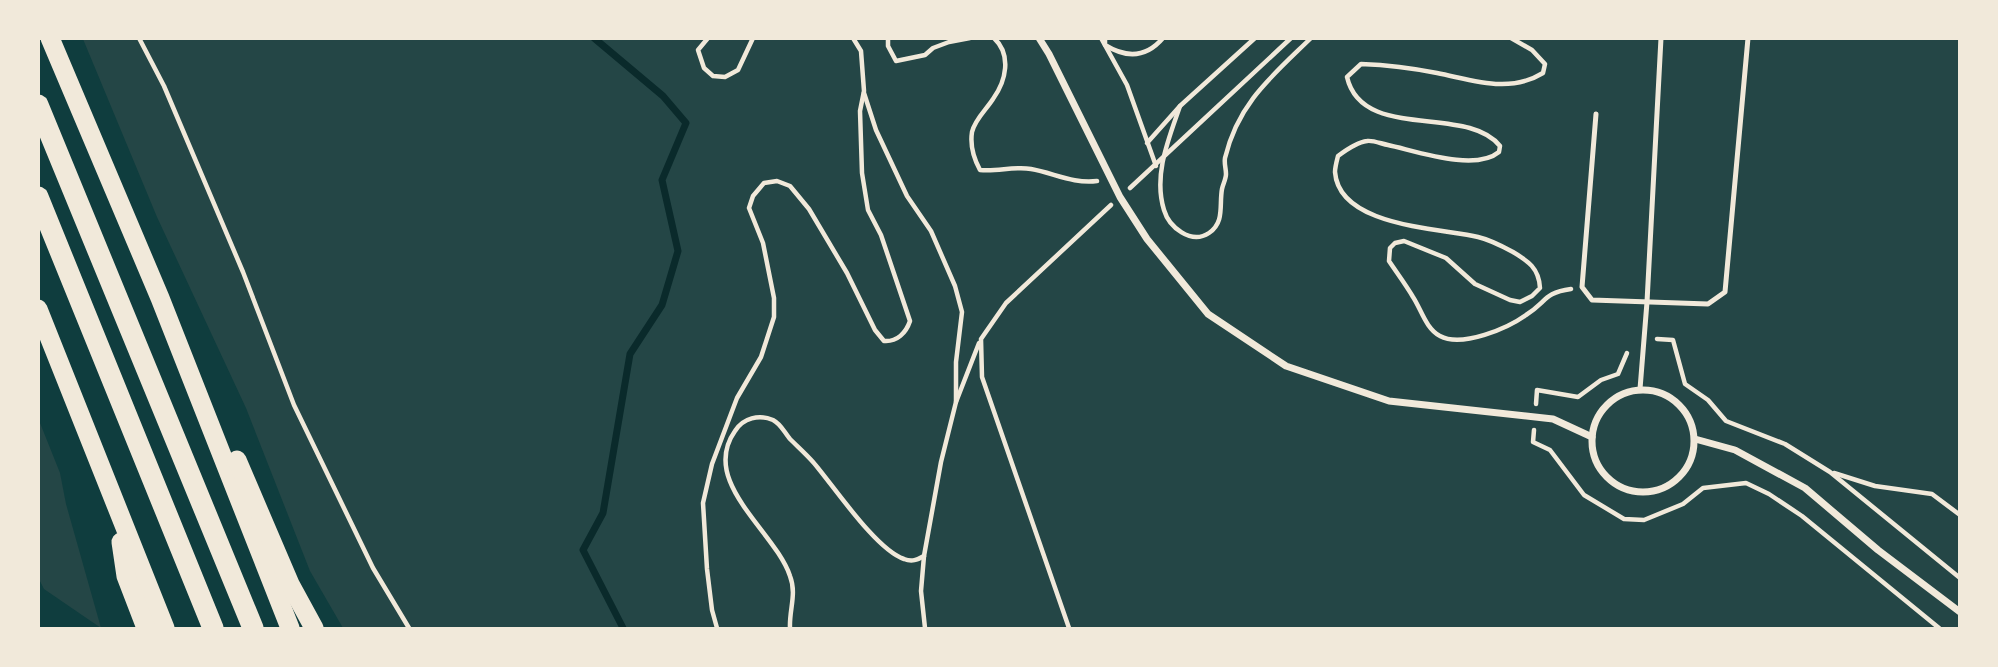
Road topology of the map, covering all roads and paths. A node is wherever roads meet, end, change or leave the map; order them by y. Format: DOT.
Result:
graph roads {
  1 [pos="50,38"];
  2 [pos="139,38"];
  3 [pos="708,38"];
  4 [pos="753,38"];
  5 [pos="853,38"];
  6 [pos="888,38"];
  7 [pos="970,38"];
  8 [pos="994,38"];
  9 [pos="1039,38"];
  10 [pos="1103,38"];
  11 [pos="1163,38"];
  12 [pos="1255,38"];
  13 [pos="1291,38"];
  14 [pos="1311,38"];
  15 [pos="1511,38"];
  16 [pos="1661,38"];
  17 [pos="1748,38"];
  18 [pos="1105,45"];
  19 [pos="864,91"];
  20 [pos="38,105"];
  21 [pos="1180,106"];
  22 [pos="1596,114"];
  23 [pos="1147,144"];
  24 [pos="1164,158"];
  25 [pos="1156,166"];
  26 [pos="1109,177"];
  27 [pos="38,197"];
  28 [pos="1120,197"];
  29 [pos="1582,287"];
  30 [pos="160,299"];
  31 [pos="1647,302"];
  32 [pos="38,309"];
  33 [pos="1644,338"];
  34 [pos="981,339"];
  35 [pos="1640,389"];
  36 [pos="956,402"];
  37 [pos="1535,417"];
  38 [pos="1592,437"];
  39 [pos="1695,439"];
  40 [pos="1830,472"];
  41 [pos="117,509"];
  42 [pos="1959,515"];
  43 [pos="923,556"];
  44 [pos="1959,579"];
  45 [pos="1959,612"];
  46 [pos="146,628"];
  47 [pos="165,628"];
  48 [pos="213,628"];
  49 [pos="253,628"];
  50 [pos="290,628"];
  51 [pos="314,628"];
  52 [pos="409,628"];
  53 [pos="717,628"];
  54 [pos="790,628"];
  55 [pos="925,628"];
  56 [pos="1069,628"];
  57 [pos="1939,628"];
  1 -- 30 [label="highway"];
  2 -- 52 [label="path"];
  3 -- 4 [label="path"];
  5 -- 19 [label="path"];
  6 -- 7 [label="path"];
  8 -- 26 [label="path"];
  9 -- 26 [label="street"];
  10 -- 18 [label="path"];
  11 -- 18 [label="path"];
  12 -- 21 [label="path"];
  13 -- 24 [label="path"];
  14 -- 24 [label="path"];
  15 -- 29 [label="path"];
  16 -- 31 [label="lane"];
  17 -- 31 [label="lane"];
  18 -- 23 [label="path"];
  19 -- 36 [label="path"];
  19 -- 53 [label="path"];
  20 -- 49 [label="highway"];
  21 -- 23 [label="path"];
  21 -- 24 [label="path"];
  22 -- 29 [label="lane"];
  23 -- 25 [label="path"];
  24 -- 25 [label="path"];
  25 -- 28 [label="path"];
  26 -- 28 [label="street"];
  27 -- 48 [label="highway"];
  28 -- 34 [label="path"];
  28 -- 37 [label="street"];
  29 -- 31 [label="lane"];
  30 -- 50 [label="highway"];
  30 -- 51 [label="highway"];
  31 -- 33 [label="lane"];
  32 -- 41 [label="highway"];
  33 -- 35 [label="lane"];
  33 -- 37 [label="path"];
  33 -- 40 [label="path"];
  34 -- 36 [label="path"];
  34 -- 56 [label="path"];
  35 -- 38 [label="street"];
  35 -- 39 [label="street"];
  36 -- 43 [label="path"];
  37 -- 38 [label="street"];
  37 -- 57 [label="path"];
  38 -- 39 [label="street"];
  39 -- 45 [label="street"];
  40 -- 42 [label="path"];
  40 -- 44 [label="path"];
  41 -- 46 [label="highway"];
  41 -- 47 [label="highway"];
  43 -- 54 [label="path"];
  43 -- 55 [label="path"];
}
